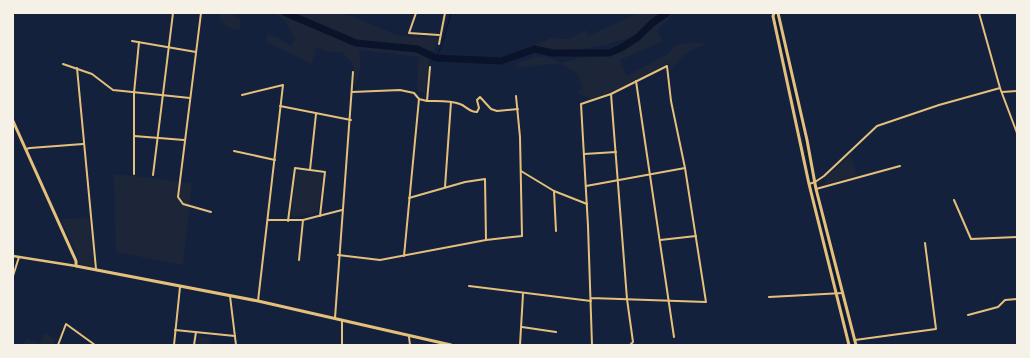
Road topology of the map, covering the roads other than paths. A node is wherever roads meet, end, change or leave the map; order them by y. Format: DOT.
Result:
graph roads {
  1 [pos="173,13"];
  2 [pos="201,13"];
  3 [pos="416,13"];
  4 [pos="445,13"];
  5 [pos="774,13"];
  6 [pos="778,13"];
  7 [pos="979,13"];
  8 [pos="440,35"];
  9 [pos="132,41"];
  10 [pos="139,42"];
  11 [pos="439,44"];
  12 [pos="168,47"];
  13 [pos="196,52"];
  14 [pos="63,64"];
  15 [pos="430,67"];
  16 [pos="77,68"];
  17 [pos="353,72"];
  18 [pos="636,81"];
  19 [pos="1000,88"];
  20 [pos="1017,91"];
  21 [pos="352,92"];
  22 [pos="1002,92"];
  23 [pos="134,94"];
  24 [pos="611,94"];
  25 [pos="162,95"];
  26 [pos="242,96"];
  27 [pos="516,96"];
  28 [pos="190,98"];
  29 [pos="419,99"];
  30 [pos="427,101"];
  31 [pos="451,102"];
  32 [pos="280,106"];
  33 [pos="518,109"];
  34 [pos="316,114"];
  35 [pos="351,120"];
  36 [pos="13,121"];
  37 [pos="1017,133"];
  38 [pos="134,136"];
  39 [pos="157,138"];
  40 [pos="184,140"];
  41 [pos="83,144"];
  42 [pos="25,150"];
  43 [pos="234,151"];
  44 [pos="616,152"];
  45 [pos="584,154"];
  46 [pos="275,160"];
  47 [pos="900,166"];
  48 [pos="684,168"];
  49 [pos="310,170"];
  50 [pos="521,171"];
  51 [pos="134,174"];
  52 [pos="650,174"];
  53 [pos="153,175"];
  54 [pos="619,181"];
  55 [pos="815,182"];
  56 [pos="809,184"];
  57 [pos="586,186"];
  58 [pos="445,187"];
  59 [pos="816,189"];
  60 [pos="554,191"];
  61 [pos="409,199"];
  62 [pos="954,200"];
  63 [pos="587,204"];
  64 [pos="342,210"];
  65 [pos="211,212"];
  66 [pos="320,216"];
  67 [pos="268,220"];
  68 [pos="303,220"];
  69 [pos="288,221"];
  70 [pos="556,231"];
  71 [pos="696,236"];
  72 [pos="1017,237"];
  73 [pos="486,240"];
  74 [pos="660,240"];
  75 [pos="925,243"];
  76 [pos="338,255"];
  77 [pos="13,256"];
  78 [pos="404,256"];
  79 [pos="19,257"];
  80 [pos="298,260"];
  81 [pos="76,266"];
  82 [pos="96,270"];
  83 [pos="13,276"];
  84 [pos="469,286"];
  85 [pos="180,287"];
  86 [pos="836,293"];
  87 [pos="843,293"];
  88 [pos="523,294"];
  89 [pos="230,296"];
  90 [pos="769,296"];
  91 [pos="627,299"];
  92 [pos="1017,299"];
  93 [pos="591,300"];
  94 [pos="669,300"];
  95 [pos="258,301"];
  96 [pos="968,315"];
  97 [pos="335,318"];
  98 [pos="342,320"];
  99 [pos="522,327"];
  100 [pos="175,330"];
  101 [pos="196,332"];
  102 [pos="556,332"];
  103 [pos="235,336"];
  104 [pos="409,337"];
  105 [pos="674,337"];
  106 [pos="855,340"];
  107 [pos="58,345"];
  108 [pos="95,345"];
  109 [pos="174,345"];
  110 [pos="194,345"];
  111 [pos="236,345"];
  112 [pos="342,345"];
  113 [pos="410,345"];
  114 [pos="451,345"];
  115 [pos="520,345"];
  116 [pos="592,345"];
  117 [pos="630,345"];
  118 [pos="849,345"];
  119 [pos="856,345"];
  1 -- 12 [label="street"];
  2 -- 13 [label="street"];
  3 -- 8 [label="street"];
  4 -- 8 [label="street"];
  5 -- 56 [label="main road"];
  6 -- 55 [label="main road"];
  7 -- 19 [label="street"];
  8 -- 11 [label="street"];
  9 -- 10 [label="street"];
  10 -- 12 [label="street"];
  10 -- 23 [label="street"];
  12 -- 13 [label="street"];
  12 -- 25 [label="street"];
  13 -- 28 [label="street"];
  14 -- 16 [label="street"];
  15 -- 30 [label="street"];
  16 -- 23 [label="street"];
  16 -- 41 [label="street"];
  17 -- 21 [label="street"];
  18 -- 24 [label="street"];
  18 -- 48 [label="street"];
  18 -- 52 [label="street"];
  19 -- 22 [label="street"];
  19 -- 55 [label="street"];
  20 -- 22 [label="street"];
  21 -- 29 [label="street"];
  21 -- 35 [label="street"];
  22 -- 37 [label="street"];
  23 -- 25 [label="street"];
  23 -- 38 [label="street"];
  24 -- 44 [label="street"];
  24 -- 45 [label="street"];
  25 -- 28 [label="street"];
  25 -- 39 [label="street"];
  26 -- 32 [label="street"];
  27 -- 33 [label="street"];
  28 -- 40 [label="street"];
  29 -- 30 [label="street"];
  29 -- 61 [label="street"];
  30 -- 31 [label="street"];
  31 -- 33 [label="street"];
  31 -- 58 [label="street"];
  32 -- 34 [label="street"];
  32 -- 46 [label="street"];
  33 -- 50 [label="street"];
  34 -- 35 [label="street"];
  34 -- 49 [label="street"];
  35 -- 64 [label="street"];
  36 -- 42 [label="main road"];
  38 -- 39 [label="street"];
  38 -- 51 [label="street"];
  39 -- 40 [label="street"];
  39 -- 53 [label="street"];
  40 -- 65 [label="street"];
  41 -- 42 [label="street"];
  41 -- 82 [label="street"];
  42 -- 81 [label="main road"];
  43 -- 46 [label="street"];
  44 -- 45 [label="street"];
  44 -- 54 [label="street"];
  45 -- 57 [label="street"];
  46 -- 67 [label="street"];
  47 -- 59 [label="street"];
  48 -- 52 [label="street"];
  48 -- 71 [label="street"];
  49 -- 66 [label="street"];
  49 -- 69 [label="street"];
  50 -- 60 [label="street"];
  50 -- 73 [label="street"];
  52 -- 54 [label="street"];
  52 -- 74 [label="street"];
  54 -- 57 [label="street"];
  54 -- 91 [label="street"];
  55 -- 56 [label="street"];
  55 -- 59 [label="main road"];
  56 -- 86 [label="main road"];
  57 -- 63 [label="street"];
  58 -- 61 [label="street"];
  58 -- 73 [label="street"];
  59 -- 87 [label="main road"];
  60 -- 63 [label="street"];
  60 -- 70 [label="street"];
  61 -- 78 [label="street"];
  62 -- 72 [label="street"];
  63 -- 93 [label="street"];
  64 -- 66 [label="street"];
  64 -- 76 [label="street"];
  66 -- 68 [label="street"];
  67 -- 69 [label="street"];
  67 -- 95 [label="street"];
  68 -- 69 [label="street"];
  68 -- 80 [label="street"];
  71 -- 74 [label="street"];
  71 -- 94 [label="street"];
  73 -- 78 [label="street"];
  74 -- 94 [label="street"];
  75 -- 106 [label="street"];
  76 -- 78 [label="street"];
  76 -- 97 [label="street"];
  77 -- 79 [label="street"];
  79 -- 81 [label="street"];
  79 -- 83 [label="street"];
  81 -- 82 [label="main road"];
  82 -- 85 [label="main road"];
  84 -- 88 [label="street"];
  85 -- 89 [label="main road"];
  85 -- 100 [label="street"];
  86 -- 87 [label="street"];
  86 -- 90 [label="street"];
  86 -- 118 [label="main road"];
  87 -- 106 [label="main road"];
  88 -- 93 [label="street"];
  88 -- 99 [label="street"];
  89 -- 95 [label="main road"];
  89 -- 103 [label="street"];
  91 -- 93 [label="street"];
  91 -- 94 [label="street"];
  91 -- 117 [label="street"];
  92 -- 96 [label="street"];
  93 -- 116 [label="street"];
  94 -- 105 [label="street"];
  95 -- 97 [label="main road"];
  97 -- 98 [label="main road"];
  98 -- 104 [label="main road"];
  98 -- 112 [label="street"];
  99 -- 102 [label="street"];
  99 -- 115 [label="street"];
  100 -- 101 [label="street"];
  100 -- 109 [label="street"];
  101 -- 103 [label="street"];
  101 -- 110 [label="street"];
  103 -- 111 [label="street"];
  104 -- 113 [label="street"];
  104 -- 114 [label="main road"];
  106 -- 119 [label="main road"];
  107 -- 108 [label="street"];
}
